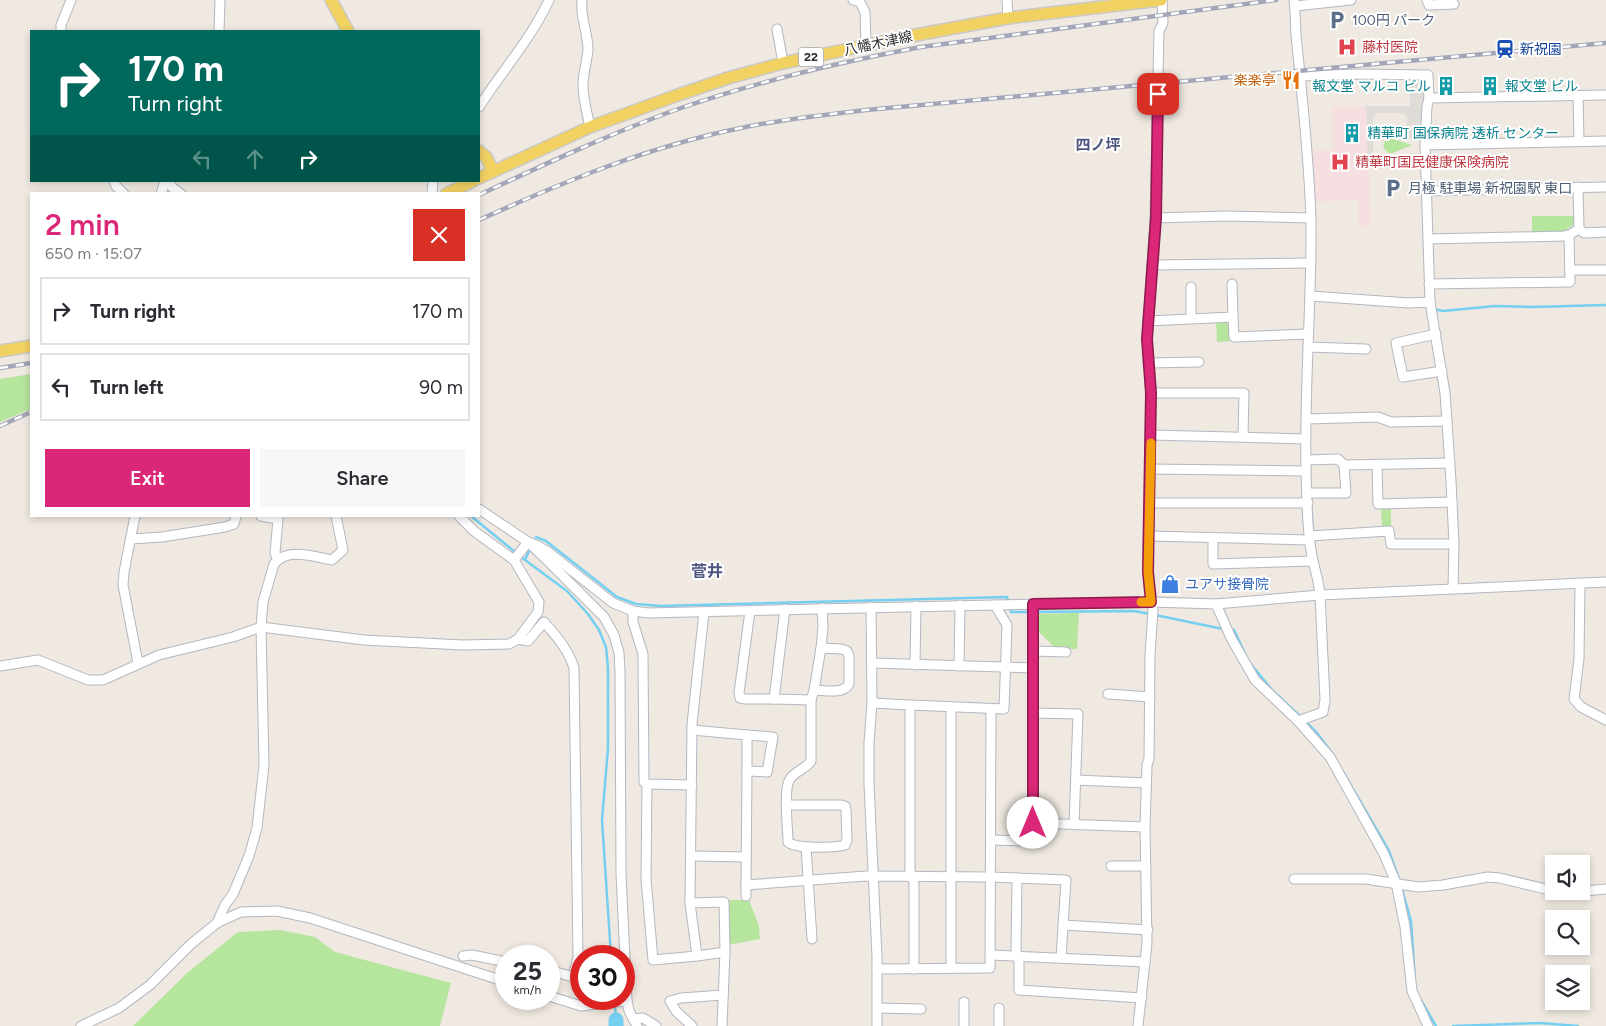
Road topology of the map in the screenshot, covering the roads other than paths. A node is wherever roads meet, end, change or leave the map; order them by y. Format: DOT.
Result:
graph roads {
  1 [pos="71,0"];
  2 [pos="220,0"];
  3 [pos="332,0"];
  4 [pos="550,0"];
  5 [pos="582,0"];
  6 [pos="854,0"];
  7 [pos="1007,0"];
  8 [pos="1162,0"];
  9 [pos="1351,0"];
  10 [pos="1427,0"];
  11 [pos="1295,3"];
  12 [pos="1454,4"];
  13 [pos="1008,18"];
  14 [pos="777,29"];
  15 [pos="61,30"];
  16 [pos="219,30"];
  17 [pos="347,30"];
  18 [pos="866,45"];
  19 [pos="783,63"];
  20 [pos="1301,76"];
  21 [pos="1606,95"];
  22 [pos="1578,96"];
  23 [pos="1429,97"];
  24 [pos="480,105"];
  25 [pos="590,127"];
  26 [pos="1606,140"];
  27 [pos="1579,141"];
  28 [pos="1425,145"];
  29 [pos="480,152"];
  30 [pos="493,172"];
  31 [pos="480,178"];
  32 [pos="114,182"];
  33 [pos="470,182"];
  34 [pos="164,186"];
  35 [pos="1606,187"];
  36 [pos="1578,188"];
  37 [pos="1427,191"];
  38 [pos="122,192"];
  39 [pos="178,192"];
  40 [pos="450,192"];
  41 [pos="1156,218"];
  42 [pos="1311,218"];
  43 [pos="1579,229"];
  44 [pos="1606,232"];
  45 [pos="1569,235"];
  46 [pos="1428,239"];
  47 [pos="1311,263"];
  48 [pos="1153,265"];
  49 [pos="1570,270"];
  50 [pos="1606,270"];
  51 [pos="1232,284"];
  52 [pos="1429,284"];
  53 [pos="1191,287"];
  54 [pos="1311,296"];
  55 [pos="1430,302"];
  56 [pos="1233,317"];
  57 [pos="1191,318"];
  58 [pos="1148,321"];
  59 [pos="1308,334"];
  60 [pos="1436,334"];
  61 [pos="30,346"];
  62 [pos="1308,347"];
  63 [pos="1366,349"];
  64 [pos="0,351"];
  65 [pos="1198,362"];
  66 [pos="1148,363"];
  67 [pos="1442,371"];
  68 [pos="1151,393"];
  69 [pos="1307,419"];
  70 [pos="1447,420"];
  71 [pos="1151,435"];
  72 [pos="1243,437"];
  73 [pos="1306,439"];
  74 [pos="1306,460"];
  75 [pos="1450,463"];
  76 [pos="1344,465"];
  77 [pos="1377,465"];
  78 [pos="1150,469"];
  79 [pos="1306,471"];
  80 [pos="1307,493"];
  81 [pos="1452,502"];
  82 [pos="1150,503"];
  83 [pos="1308,503"];
  84 [pos="480,510"];
  85 [pos="135,517"];
  86 [pos="236,517"];
  87 [pos="267,517"];
  88 [pos="336,517"];
  89 [pos="460,517"];
  90 [pos="1148,536"];
  91 [pos="1213,537"];
  92 [pos="1310,538"];
  93 [pos="131,539"];
  94 [pos="1454,544"];
  95 [pos="525,545"];
  96 [pos="515,558"];
  97 [pos="278,560"];
  98 [pos="1313,561"];
  99 [pos="1606,582"];
  100 [pos="1580,583"];
  101 [pos="1453,589"];
  102 [pos="1320,595"];
  103 [pos="1151,602"];
  104 [pos="1216,604"];
  105 [pos="960,605"];
  106 [pos="995,605"];
  107 [pos="1033,605"];
  108 [pos="916,606"];
  109 [pos="871,607"];
  110 [pos="822,608"];
  111 [pos="786,610"];
  112 [pos="750,611"];
  113 [pos="633,612"];
  114 [pos="704,612"];
  115 [pos="261,627"];
  116 [pos="518,639"];
  117 [pos="821,648"];
  118 [pos="1033,651"];
  119 [pos="1066,652"];
  120 [pos="138,663"];
  121 [pos="872,663"];
  122 [pos="915,665"];
  123 [pos="0,666"];
  124 [pos="960,666"];
  125 [pos="1006,667"];
  126 [pos="1033,668"];
  127 [pos="814,690"];
  128 [pos="1108,694"];
  129 [pos="1150,697"];
  130 [pos="774,699"];
  131 [pos="810,700"];
  132 [pos="872,703"];
  133 [pos="910,705"];
  134 [pos="950,708"];
  135 [pos="991,709"];
  136 [pos="1033,713"];
  137 [pos="1606,720"];
  138 [pos="1298,721"];
  139 [pos="692,730"];
  140 [pos="747,735"];
  141 [pos="747,771"];
  142 [pos="1076,780"];
  143 [pos="1146,783"];
  144 [pos="647,784"];
  145 [pos="692,785"];
  146 [pos="787,805"];
  147 [pos="1033,823"];
  148 [pos="1074,825"];
  149 [pos="1145,827"];
  150 [pos="991,840"];
  151 [pos="806,847"];
  152 [pos="692,856"];
  153 [pos="746,857"];
  154 [pos="1111,866"];
  155 [pos="1146,866"];
  156 [pos="950,876"];
  157 [pos="873,877"];
  158 [pos="912,877"];
  159 [pos="990,877"];
  160 [pos="1018,878"];
  161 [pos="1294,879"];
  162 [pos="807,880"];
  163 [pos="1396,883"];
  164 [pos="746,885"];
  165 [pos="1545,889"];
  166 [pos="1606,889"];
  167 [pos="1590,891"];
  168 [pos="746,896"];
  169 [pos="690,903"];
  170 [pos="217,923"];
  171 [pos="1063,925"];
  172 [pos="1148,930"];
  173 [pos="812,939"];
  174 [pos="623,945"];
  175 [pos="725,952"];
  176 [pos="991,955"];
  177 [pos="463,956"];
  178 [pos="697,956"];
  179 [pos="1017,956"];
  180 [pos="1061,958"];
  181 [pos="495,960"];
  182 [pos="1145,962"];
  183 [pos="914,968"];
  184 [pos="951,968"];
  185 [pos="877,969"];
  186 [pos="560,973"];
  187 [pos="495,978"];
  188 [pos="723,995"];
  189 [pos="1142,998"];
  190 [pos="964,1002"];
  191 [pos="877,1008"];
  192 [pos="999,1008"];
  193 [pos="921,1009"];
  194 [pos="629,1010"];
  195 [pos="635,1022"];
  196 [pos="81,1026"];
  197 [pos="656,1026"];
  198 [pos="692,1026"];
  199 [pos="722,1026"];
  200 [pos="877,1026"];
  201 [pos="964,1026"];
  202 [pos="999,1026"];
  203 [pos="1138,1026"];
  204 [pos="1428,1026"];
  1 -- 15 [label="street"];
  2 -- 16 [label="street"];
  3 -- 17 [label="main road"];
  4 -- 24 [label="street"];
  5 -- 25 [label="street"];
  6 -- 18 [label="street"];
  7 -- 13 [label="street"];
  8 -- 13 [label="main road, 八幡木津線 / 22"];
  8 -- 41 [label="street"];
  9 -- 11 [label="street"];
  10 -- 12 [label="street"];
  11 -- 20 [label="street"];
  13 -- 18 [label="main road, 八幡木津線 / 22"];
  14 -- 19 [label="street"];
  18 -- 19 [label="main road, 八幡木津線 / 22"];
  19 -- 25 [label="main road, 八幡木津線 / 22"];
  20 -- 23 [label="street"];
  20 -- 42 [label="street"];
  21 -- 22 [label="street"];
  22 -- 23 [label="street"];
  22 -- 27 [label="street"];
  23 -- 28 [label="street"];
  25 -- 30 [label="main road, 八幡木津線 / 22"];
  26 -- 27 [label="street"];
  27 -- 28 [label="street"];
  28 -- 37 [label="street"];
  29 -- 30 [label="main road"];
  30 -- 31 [label="main road, 八幡木津線 / 22"];
  32 -- 38 [label="street"];
  33 -- 40 [label="main road"];
  34 -- 39 [label="street"];
  35 -- 36 [label="street"];
  36 -- 37 [label="street"];
  36 -- 43 [label="street"];
  37 -- 46 [label="street"];
  41 -- 42 [label="street"];
  41 -- 48 [label="street"];
  42 -- 47 [label="street"];
  43 -- 44 [label="street"];
  43 -- 45 [label="street"];
  45 -- 46 [label="street"];
  45 -- 49 [label="street"];
  46 -- 52 [label="street"];
  47 -- 48 [label="street"];
  47 -- 54 [label="street"];
  48 -- 58 [label="street"];
  49 -- 50 [label="street"];
  49 -- 52 [label="street"];
  51 -- 56 [label="street"];
  52 -- 55 [label="street"];
  53 -- 57 [label="street"];
  54 -- 55 [label="street"];
  54 -- 59 [label="street"];
  55 -- 60 [label="street"];
  56 -- 57 [label="street"];
  56 -- 59 [label="street"];
  57 -- 58 [label="street"];
  58 -- 66 [label="street"];
  59 -- 62 [label="street"];
  60 -- 67 [label="street"];
  60 -- 67 [label="street"];
  61 -- 64 [label="main road"];
  62 -- 63 [label="street"];
  62 -- 69 [label="street"];
  65 -- 66 [label="street"];
  66 -- 68 [label="street"];
  67 -- 70 [label="street"];
  68 -- 71 [label="street"];
  68 -- 72 [label="street"];
  69 -- 70 [label="street"];
  69 -- 73 [label="street"];
  70 -- 75 [label="street"];
  71 -- 72 [label="street"];
  71 -- 78 [label="street"];
  72 -- 73 [label="street"];
  73 -- 74 [label="street"];
  74 -- 76 [label="street"];
  74 -- 79 [label="street"];
  75 -- 77 [label="street"];
  75 -- 81 [label="street"];
  76 -- 77 [label="street"];
  76 -- 80 [label="street"];
  77 -- 81 [label="street"];
  78 -- 79 [label="street"];
  78 -- 82 [label="street"];
  79 -- 80 [label="street"];
  80 -- 83 [label="street"];
  81 -- 94 [label="street"];
  82 -- 83 [label="street"];
  82 -- 90 [label="street"];
  83 -- 92 [label="street"];
  84 -- 95 [label="street"];
  85 -- 93 [label="street"];
  86 -- 93 [label="street"];
  87 -- 97 [label="street"];
  88 -- 97 [label="street"];
  89 -- 96 [label="street"];
  90 -- 91 [label="street"];
  90 -- 103 [label="street"];
  91 -- 92 [label="street"];
  91 -- 98 [label="street"];
  92 -- 94 [label="street"];
  92 -- 98 [label="street"];
  93 -- 120 [label="street"];
  94 -- 101 [label="street"];
  95 -- 96 [label="street"];
  95 -- 113 [label="street"];
  95 -- 174 [label="street"];
  96 -- 116 [label="street"];
  97 -- 115 [label="street"];
  98 -- 102 [label="street"];
  99 -- 100 [label="street"];
  100 -- 101 [label="street"];
  100 -- 137 [label="street"];
  101 -- 102 [label="street"];
  102 -- 104 [label="street"];
  102 -- 138 [label="street"];
  103 -- 104 [label="street"];
  103 -- 107 [label="street"];
  103 -- 129 [label="street"];
  104 -- 138 [label="street"];
  105 -- 106 [label="street"];
  105 -- 108 [label="street"];
  105 -- 124 [label="street"];
  106 -- 107 [label="street"];
  106 -- 125 [label="street"];
  107 -- 118 [label="street"];
  108 -- 109 [label="street"];
  108 -- 122 [label="street"];
  109 -- 110 [label="street"];
  109 -- 121 [label="street"];
  110 -- 111 [label="street"];
  110 -- 117 [label="street"];
  111 -- 112 [label="street"];
  111 -- 130 [label="street"];
  112 -- 114 [label="street"];
  112 -- 130 [label="street"];
  113 -- 114 [label="street"];
  113 -- 144 [label="street"];
  114 -- 139 [label="street"];
  115 -- 116 [label="street"];
  115 -- 120 [label="street"];
  115 -- 170 [label="street"];
  116 -- 186 [label="street"];
  117 -- 127 [label="street"];
  117 -- 127 [label="street"];
  118 -- 119 [label="street"];
  118 -- 126 [label="street"];
  120 -- 123 [label="street"];
  121 -- 122 [label="street"];
  121 -- 132 [label="street"];
  122 -- 124 [label="street"];
  124 -- 125 [label="street"];
  125 -- 126 [label="street"];
  125 -- 135 [label="street"];
  126 -- 136 [label="street"];
  127 -- 131 [label="street"];
  128 -- 129 [label="street"];
  129 -- 143 [label="street"];
  130 -- 131 [label="street"];
  131 -- 146 [label="street"];
  132 -- 133 [label="street"];
  132 -- 157 [label="street"];
  133 -- 134 [label="street"];
  133 -- 158 [label="street"];
  134 -- 135 [label="street"];
  134 -- 156 [label="street"];
  135 -- 150 [label="street"];
  136 -- 142 [label="street"];
  136 -- 147 [label="street"];
  138 -- 163 [label="street"];
  139 -- 140 [label="street"];
  139 -- 145 [label="street"];
  140 -- 141 [label="street"];
  140 -- 141 [label="street"];
  141 -- 153 [label="street"];
  142 -- 143 [label="street"];
  142 -- 148 [label="street"];
  143 -- 149 [label="street"];
  144 -- 145 [label="street"];
  144 -- 178 [label="street"];
  145 -- 152 [label="street"];
  146 -- 151 [label="street"];
  146 -- 151 [label="street"];
  147 -- 148 [label="street"];
  147 -- 150 [label="street"];
  148 -- 149 [label="street"];
  149 -- 155 [label="street"];
  150 -- 159 [label="street"];
  151 -- 162 [label="street"];
  152 -- 153 [label="street"];
  152 -- 169 [label="street"];
  153 -- 164 [label="street"];
  154 -- 155 [label="street"];
  155 -- 172 [label="street"];
  156 -- 158 [label="street"];
  156 -- 159 [label="street"];
  156 -- 184 [label="street"];
  157 -- 158 [label="street"];
  157 -- 162 [label="street"];
  157 -- 185 [label="street"];
  158 -- 183 [label="street"];
  159 -- 160 [label="street"];
  159 -- 176 [label="street"];
  160 -- 171 [label="street"];
  160 -- 179 [label="street"];
  161 -- 163 [label="street"];
  162 -- 164 [label="street"];
  162 -- 173 [label="street"];
  163 -- 165 [label="street"];
  163 -- 204 [label="street"];
  164 -- 168 [label="street"];
  166 -- 167 [label="street"];
  169 -- 175 [label="street"];
  169 -- 178 [label="street"];
  170 -- 187 [label="street"];
  170 -- 196 [label="street"];
  171 -- 172 [label="street"];
  171 -- 180 [label="street"];
  172 -- 182 [label="street"];
  175 -- 178 [label="street"];
  175 -- 188 [label="street"];
  176 -- 179 [label="street"];
  176 -- 184 [label="street"];
  177 -- 181 [label="street"];
  179 -- 180 [label="street"];
  179 -- 189 [label="street"];
  180 -- 182 [label="street"];
  182 -- 189 [label="street"];
  183 -- 184 [label="street"];
  183 -- 185 [label="street"];
  185 -- 191 [label="street"];
  188 -- 198 [label="street"];
  188 -- 199 [label="street"];
  189 -- 203 [label="street"];
  190 -- 201 [label="street"];
  191 -- 193 [label="street"];
  191 -- 200 [label="street"];
  192 -- 202 [label="street"];
  194 -- 195 [label="street"];
  195 -- 197 [label="street"];
}
